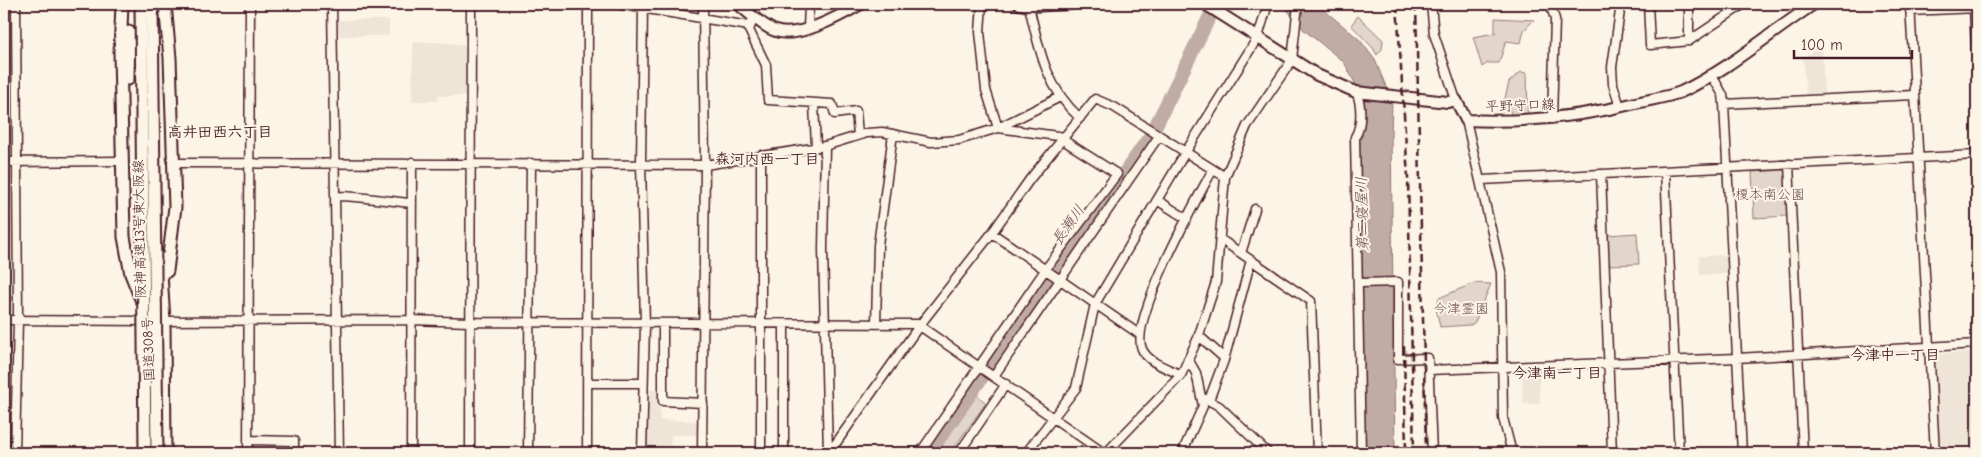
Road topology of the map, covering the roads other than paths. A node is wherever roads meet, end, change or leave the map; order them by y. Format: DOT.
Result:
graph roads {
  1 [pos="16,4"];
  2 [pos="122,4"];
  3 [pos="128,4"];
  4 [pos="135,4"];
  5 [pos="140,4"];
  6 [pos="152,4"];
  7 [pos="156,4"];
  8 [pos="161,4"];
  9 [pos="165,4"];
  10 [pos="250,4"];
  11 [pos="332,4"];
  12 [pos="471,4"];
  13 [pos="588,4"];
  14 [pos="617,4"];
  15 [pos="703,4"];
  16 [pos="738,4"];
  17 [pos="809,4"];
  18 [pos="861,4"];
  19 [pos="982,4"];
  20 [pos="1058,4"];
  21 [pos="1070,4"];
  22 [pos="1268,4"];
  23 [pos="1298,4"];
  24 [pos="1431,4"];
  25 [pos="1550,4"];
  26 [pos="1621,4"];
  27 [pos="1648,4"];
  28 [pos="1689,4"];
  29 [pos="1742,4"];
  30 [pos="1814,4"];
  31 [pos="1024,5"];
  32 [pos="1211,6"];
  33 [pos="643,7"];
  34 [pos="1910,7"];
  35 [pos="1976,8"];
  36 [pos="703,17"];
  37 [pos="751,21"];
  38 [pos="808,28"];
  39 [pos="1258,37"];
  40 [pos="1689,41"];
  41 [pos="1292,60"];
  42 [pos="1977,67"];
  43 [pos="1711,74"];
  44 [pos="1357,92"];
  45 [pos="1914,95"];
  46 [pos="1060,97"];
  47 [pos="1456,100"];
  48 [pos="814,104"];
  49 [pos="1724,104"];
  50 [pos="1620,107"];
  51 [pos="1080,118"];
  52 [pos="1552,119"];
  53 [pos="1466,120"];
  54 [pos="998,128"];
  55 [pos="1155,133"];
  56 [pos="893,134"];
  57 [pos="858,135"];
  58 [pos="1064,139"];
  59 [pos="825,146"];
  60 [pos="816,147"];
  61 [pos="1185,153"];
  62 [pos="760,155"];
  63 [pos="1977,155"];
  64 [pos="1918,158"];
  65 [pos="122,161"];
  66 [pos="4,162"];
  67 [pos="18,162"];
  68 [pos="412,162"];
  69 [pos="174,163"];
  70 [pos="250,163"];
  71 [pos="531,163"];
  72 [pos="641,163"];
  73 [pos="335,164"];
  74 [pos="470,164"];
  75 [pos="588,164"];
  76 [pos="1789,164"];
  77 [pos="706,165"];
  78 [pos="1727,168"];
  79 [pos="1212,170"];
  80 [pos="1665,171"];
  81 [pos="1601,174"];
  82 [pos="1225,177"];
  83 [pos="1482,180"];
  84 [pos="335,196"];
  85 [pos="1157,200"];
  86 [pos="412,203"];
  87 [pos="1255,209"];
  88 [pos="1187,219"];
  89 [pos="992,233"];
  90 [pos="1220,239"];
  91 [pos="1241,253"];
  92 [pos="1251,260"];
  93 [pos="167,261"];
  94 [pos="1045,270"];
  95 [pos="1060,280"];
  96 [pos="1359,283"];
  97 [pos="141,300"];
  98 [pos="1095,304"];
  99 [pos="4,320"];
  100 [pos="18,320"];
  101 [pos="411,320"];
  102 [pos="141,321"];
  103 [pos="164,321"];
  104 [pos="249,321"];
  105 [pos="338,321"];
  106 [pos="469,322"];
  107 [pos="530,322"];
  108 [pos="587,322"];
  109 [pos="645,324"];
  110 [pos="663,324"];
  111 [pos="703,324"];
  112 [pos="760,324"];
  113 [pos="784,324"];
  114 [pos="824,324"];
  115 [pos="876,324"];
  116 [pos="919,326"];
  117 [pos="1139,334"];
  118 [pos="1198,336"];
  119 [pos="1977,344"];
  120 [pos="1930,347"];
  121 [pos="1799,354"];
  122 [pos="1224,358"];
  123 [pos="1737,358"];
  124 [pos="1188,359"];
  125 [pos="1675,360"];
  126 [pos="1608,363"];
  127 [pos="982,367"];
  128 [pos="1501,368"];
  129 [pos="1429,370"];
  130 [pos="1181,375"];
  131 [pos="994,376"];
  132 [pos="587,383"];
  133 [pos="642,384"];
  134 [pos="1006,384"];
  135 [pos="1205,399"];
  136 [pos="703,403"];
  137 [pos="1053,418"];
  138 [pos="248,440"];
  139 [pos="15,453"];
  140 [pos="141,453"];
  141 [pos="146,453"];
  142 [pos="157,453"];
  143 [pos="165,453"];
  144 [pos="248,453"];
  145 [pos="294,453"];
  146 [pos="339,453"];
  147 [pos="411,453"];
  148 [pos="470,453"];
  149 [pos="528,453"];
  150 [pos="587,453"];
  151 [pos="642,453"];
  152 [pos="702,453"];
  153 [pos="761,453"];
  154 [pos="784,453"];
  155 [pos="829,453"];
  156 [pos="920,453"];
  157 [pos="959,453"];
  158 [pos="1026,453"];
  159 [pos="1105,453"];
  160 [pos="1182,453"];
  161 [pos="1268,453"];
  162 [pos="1317,453"];
  163 [pos="1361,453"];
  164 [pos="1432,453"];
  165 [pos="1512,453"];
  166 [pos="1612,453"];
  167 [pos="1679,453"];
  168 [pos="1742,453"];
  169 [pos="1803,453"];
  170 [pos="1935,453"];
  1 -- 67 [label="street"];
  2 -- 65 [label="highway"];
  3 -- 97 [label="highway"];
  4 -- 97 [label="highway, 国道308号"];
  5 -- 141 [label="highway, 阪神高速13号東大阪線, bridge"];
  6 -- 142 [label="highway, 阪神高速13号東大阪線, bridge"];
  7 -- 103 [label="highway, 国道308号"];
  8 -- 93 [label="highway"];
  9 -- 69 [label="highway"];
  10 -- 70 [label="street"];
  11 -- 73 [label="street"];
  12 -- 74 [label="street"];
  13 -- 75 [label="street"];
  14 -- 33 [label="street"];
  15 -- 36 [label="street"];
  16 -- 37 [label="main road"];
  17 -- 38 [label="street"];
  18 -- 38 [label="main road"];
  19 -- 54 [label="street"];
  20 -- 21 [label="main road"];
  20 -- 31 [label="main road"];
  22 -- 39 [label="street"];
  23 -- 41 [label="street"];
  24 -- 47 [label="street"];
  25 -- 52 [label="street"];
  26 -- 50 [label="street"];
  27 -- 40 [label="street"];
  28 -- 40 [label="street"];
  29 -- 40 [label="street"];
  30 -- 43 [label="main road, 平野守口線"];
  31 -- 46 [label="street"];
  32 -- 39 [label="main road"];
  33 -- 36 [label="street"];
  33 -- 72 [label="street"];
  34 -- 35 [label="street"];
  34 -- 45 [label="street"];
  35 -- 42 [label="street"];
  36 -- 37 [label="street"];
  36 -- 77 [label="street"];
  37 -- 38 [label="main road"];
  37 -- 48 [label="street"];
  39 -- 41 [label="main road"];
  39 -- 61 [label="street"];
  41 -- 44 [label="main road"];
  41 -- 82 [label="street"];
  43 -- 49 [label="street"];
  43 -- 50 [label="main road, 平野守口線"];
  44 -- 47 [label="main road"];
  44 -- 96 [label="street"];
  45 -- 49 [label="street"];
  45 -- 64 [label="street"];
  46 -- 51 [label="street"];
  46 -- 54 [label="street"];
  47 -- 53 [label="main road, 平野守口線"];
  48 -- 57 [label="street"];
  48 -- 60 [label="street"];
  49 -- 78 [label="street"];
  50 -- 52 [label="main road, 平野守口線"];
  51 -- 55 [label="street"];
  51 -- 58 [label="street"];
  52 -- 53 [label="main road, 平野守口線"];
  53 -- 83 [label="street"];
  54 -- 56 [label="street"];
  54 -- 58 [label="street"];
  55 -- 61 [label="street"];
  55 -- 95 [label="street"];
  56 -- 57 [label="street"];
  56 -- 115 [label="street"];
  57 -- 59 [label="street"];
  58 -- 89 [label="street"];
  58 -- 94 [label="street"];
  59 -- 60 [label="street"];
  59 -- 114 [label="street"];
  60 -- 62 [label="street"];
  61 -- 79 [label="street"];
  61 -- 85 [label="street"];
  62 -- 77 [label="street"];
  62 -- 112 [label="street"];
  63 -- 64 [label="street"];
  64 -- 76 [label="street"];
  64 -- 120 [label="street"];
  65 -- 67 [label="street"];
  65 -- 97 [label="highway"];
  66 -- 67 [label="street"];
  67 -- 100 [label="street"];
  68 -- 73 [label="street"];
  68 -- 74 [label="street"];
  68 -- 86 [label="street"];
  69 -- 70 [label="street"];
  69 -- 93 [label="highway"];
  70 -- 73 [label="street"];
  70 -- 104 [label="street"];
  71 -- 74 [label="street"];
  71 -- 75 [label="street"];
  71 -- 107 [label="street"];
  72 -- 75 [label="street"];
  72 -- 77 [label="street"];
  72 -- 109 [label="street"];
  73 -- 84 [label="street"];
  74 -- 106 [label="street"];
  75 -- 108 [label="street"];
  76 -- 78 [label="street"];
  76 -- 121 [label="street"];
  77 -- 111 [label="street"];
  78 -- 80 [label="street"];
  78 -- 123 [label="street"];
  79 -- 82 [label="street"];
  79 -- 88 [label="street"];
  80 -- 81 [label="street"];
  80 -- 125 [label="street"];
  81 -- 83 [label="street"];
  81 -- 126 [label="street"];
  82 -- 90 [label="street"];
  83 -- 128 [label="street"];
  84 -- 86 [label="street"];
  84 -- 105 [label="street"];
  85 -- 88 [label="street"];
  85 -- 98 [label="street"];
  86 -- 101 [label="street"];
  87 -- 91 [label="street"];
  88 -- 117 [label="street"];
  89 -- 94 [label="street"];
  89 -- 116 [label="street"];
  90 -- 91 [label="street"];
  90 -- 118 [label="street"];
  91 -- 92 [label="street"];
  92 -- 122 [label="street"];
  92 -- 162 [label="street"];
  93 -- 103 [label="highway"];
  94 -- 95 [label="street"];
  94 -- 127 [label="street"];
  95 -- 98 [label="street"];
  95 -- 131 [label="street"];
  96 -- 129 [label="street"];
  96 -- 163 [label="street"];
  97 -- 102 [label="highway, 国道308号"];
  98 -- 117 [label="street"];
  98 -- 137 [label="street"];
  99 -- 100 [label="street"];
  100 -- 102 [label="street"];
  100 -- 139 [label="street"];
  101 -- 105 [label="street"];
  101 -- 106 [label="street"];
  101 -- 147 [label="street"];
  102 -- 103 [label="street"];
  102 -- 140 [label="highway, 国道308号"];
  103 -- 104 [label="street"];
  103 -- 143 [label="highway, 国道308号"];
  104 -- 105 [label="street"];
  104 -- 138 [label="street"];
  105 -- 146 [label="street"];
  106 -- 107 [label="street"];
  106 -- 148 [label="street"];
  107 -- 108 [label="street"];
  107 -- 149 [label="street"];
  108 -- 109 [label="street"];
  108 -- 132 [label="street"];
  109 -- 110 [label="street"];
  109 -- 133 [label="street"];
  110 -- 111 [label="street"];
  110 -- 136 [label="street"];
  111 -- 112 [label="street"];
  111 -- 136 [label="street"];
  112 -- 113 [label="street"];
  112 -- 153 [label="street"];
  113 -- 114 [label="street"];
  113 -- 154 [label="street"];
  114 -- 115 [label="street"];
  114 -- 155 [label="street"];
  115 -- 116 [label="street"];
  116 -- 127 [label="street"];
  116 -- 155 [label="street"];
  117 -- 130 [label="street"];
  118 -- 122 [label="street"];
  118 -- 124 [label="street"];
  119 -- 120 [label="street"];
  120 -- 121 [label="street"];
  120 -- 170 [label="street"];
  121 -- 123 [label="street"];
  121 -- 169 [label="street"];
  122 -- 135 [label="street"];
  123 -- 125 [label="street"];
  123 -- 168 [label="street"];
  124 -- 130 [label="street"];
  124 -- 135 [label="street"];
  125 -- 126 [label="street"];
  125 -- 167 [label="street"];
  126 -- 128 [label="street"];
  126 -- 166 [label="street"];
  127 -- 131 [label="street"];
  127 -- 156 [label="street"];
  128 -- 129 [label="street"];
  128 -- 165 [label="street"];
  129 -- 164 [label="street"];
  130 -- 159 [label="street"];
  131 -- 134 [label="street"];
  132 -- 133 [label="street"];
  132 -- 150 [label="street"];
  133 -- 151 [label="street"];
  134 -- 137 [label="street"];
  134 -- 157 [label="street"];
  135 -- 160 [label="street"];
  135 -- 161 [label="street"];
  136 -- 152 [label="street"];
  137 -- 158 [label="street"];
  137 -- 159 [label="street"];
  138 -- 144 [label="street"];
  138 -- 145 [label="street"];
}
